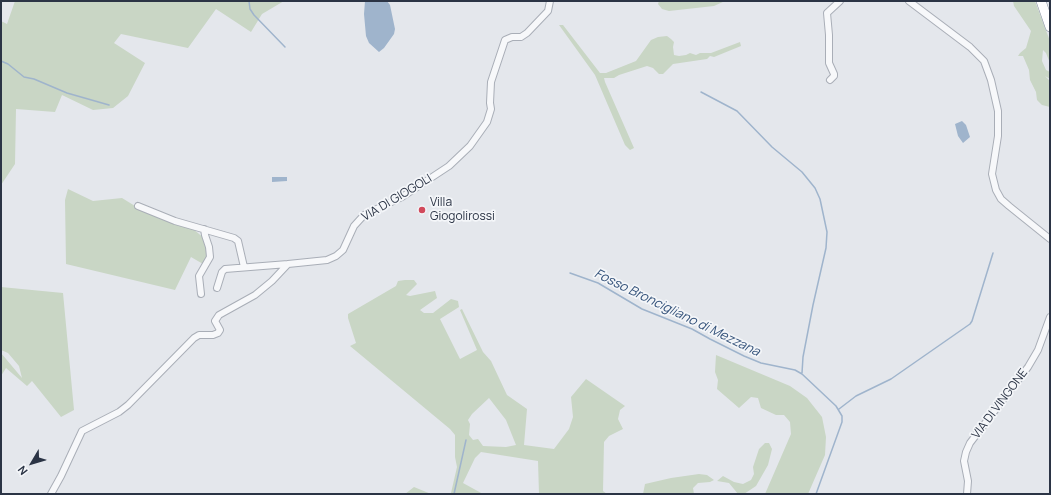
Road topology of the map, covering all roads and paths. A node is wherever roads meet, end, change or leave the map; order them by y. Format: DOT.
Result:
graph roads {
  1 [pos="550,1"];
  2 [pos="840,1"];
  3 [pos="909,1"];
  4 [pos="1041,1"];
  5 [pos="1050,26"];
  6 [pos="830,80"];
  7 [pos="138,206"];
  8 [pos="204,230"];
  9 [pos="1050,239"];
  10 [pos="288,264"];
  11 [pos="244,267"];
  12 [pos="217,288"];
  13 [pos="201,294"];
  14 [pos="1050,316"];
  15 [pos="51,494"];
  16 [pos="967,494"];
  1 -- 10 [label="street, VIA DI GIOGOLI"];
  2 -- 6 [label="street"];
  3 -- 9 [label="street"];
  4 -- 5 [label="highway"];
  7 -- 8 [label="street"];
  8 -- 11 [label="street"];
  8 -- 13 [label="street"];
  10 -- 11 [label="street"];
  10 -- 15 [label="street"];
  11 -- 12 [label="street"];
  14 -- 16 [label="street, VIA DI VINGONE"];
}
